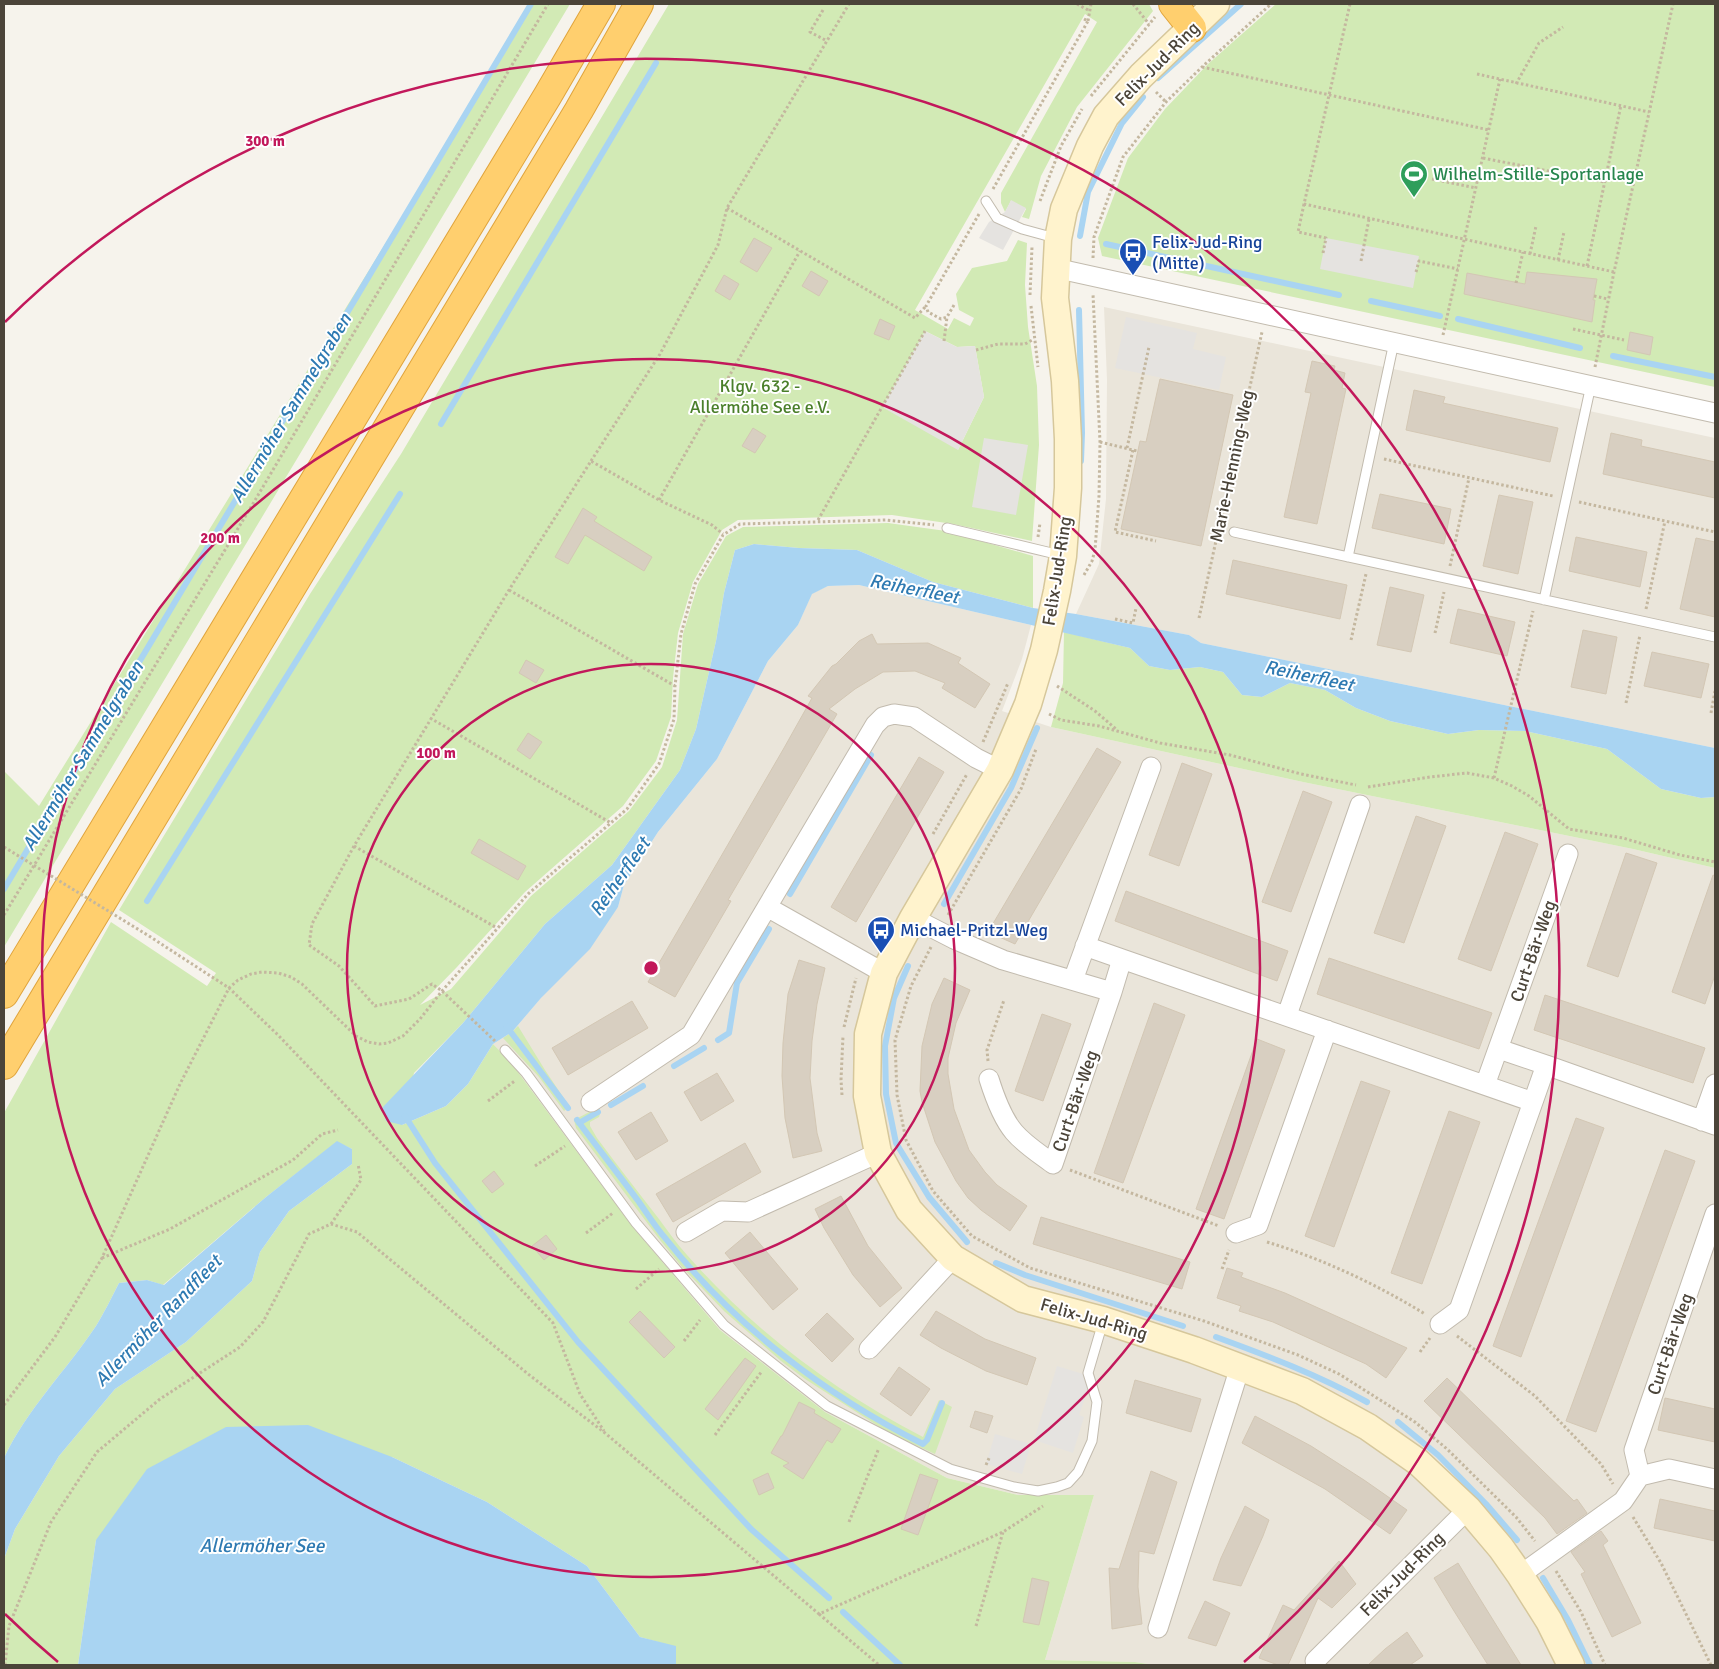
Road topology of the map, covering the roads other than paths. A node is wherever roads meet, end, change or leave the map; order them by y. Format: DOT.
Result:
graph roads {
  1 [pos="1173,4"];
  2 [pos="1216,4"];
  3 [pos="600,5"];
  4 [pos="638,10"];
  5 [pos="1192,28"];
  6 [pos="986,201"];
  7 [pos="1058,239"];
  8 [pos="1055,268"];
  9 [pos="1394,342"];
  10 [pos="1591,385"];
  11 [pos="1715,412"];
  12 [pos="947,528"];
  13 [pos="1234,532"];
  14 [pos="1063,556"];
  15 [pos="1348,557"];
  16 [pos="1544,600"];
  17 [pos="1715,637"];
  18 [pos="1151,767"];
  19 [pos="1000,770"];
  20 [pos="1360,805"];
  21 [pos="1568,854"];
  22 [pos="767,907"];
  23 [pos="913,918"];
  24 [pos="1086,946"];
  25 [pos="1122,959"];
  26 [pos="884,973"];
  27 [pos="1073,980"];
  28 [pos="1112,992"];
  29 [pos="4,994"];
  30 [pos="1286,1015"];
  31 [pos="1327,1030"];
  32 [pos="1499,1049"];
  33 [pos="505,1050"];
  34 [pos="4,1065"];
  35 [pos="1546,1066"];
  36 [pos="989,1079"];
  37 [pos="1715,1084"];
  38 [pos="1485,1085"];
  39 [pos="591,1102"];
  40 [pos="1533,1102"];
  41 [pos="1709,1123"];
  42 [pos="878,1153"];
  43 [pos="1715,1214"];
  44 [pos="686,1232"];
  45 [pos="1236,1233"];
  46 [pos="953,1258"];
  47 [pos="1103,1320"];
  48 [pos="1440,1324"];
  49 [pos="869,1349"];
  50 [pos="1240,1367"];
  51 [pos="1640,1476"];
  52 [pos="1715,1479"];
  53 [pos="1468,1508"];
  54 [pos="1520,1575"];
  55 [pos="1158,1628"];
  56 [pos="1315,1661"];
  57 [pos="1571,1665"];
  1 -- 5 [label="highway"];
  2 -- 5 [label="street, Felix-Jud-Ring"];
  3 -- 29 [label="highway"];
  4 -- 34 [label="highway"];
  5 -- 7 [label="street, Felix-Jud-Ring"];
  6 -- 7 [label="lane"];
  7 -- 8 [label="street, Felix-Jud-Ring"];
  8 -- 9 [label="street"];
  8 -- 14 [label="street, Felix-Jud-Ring"];
  9 -- 10 [label="street"];
  9 -- 15 [label="lane"];
  10 -- 11 [label="street"];
  10 -- 16 [label="lane"];
  12 -- 14 [label="lane"];
  13 -- 15 [label="lane, Marie-Henning-Weg"];
  14 -- 19 [label="street, Felix-Jud-Ring"];
  15 -- 16 [label="lane, Marie-Henning-Weg"];
  16 -- 17 [label="lane, Marie-Henning-Weg"];
  18 -- 24 [label="street"];
  19 -- 22 [label="street"];
  19 -- 23 [label="street, Felix-Jud-Ring"];
  20 -- 30 [label="street"];
  21 -- 32 [label="street, Curt-Bär-Weg"];
  22 -- 26 [label="street"];
  22 -- 39 [label="street"];
  23 -- 26 [label="street, Felix-Jud-Ring"];
  23 -- 27 [label="street"];
  24 -- 25 [label="street"];
  24 -- 27 [label="street"];
  25 -- 28 [label="street, Curt-Bär-Weg"];
  25 -- 30 [label="street"];
  26 -- 42 [label="street, Felix-Jud-Ring"];
  27 -- 28 [label="street"];
  28 -- 36 [label="street, Curt-Bär-Weg"];
  30 -- 31 [label="street"];
  31 -- 38 [label="street"];
  31 -- 45 [label="street"];
  32 -- 35 [label="street"];
  32 -- 38 [label="street, Curt-Bär-Weg"];
  33 -- 47 [label="lane"];
  35 -- 40 [label="street"];
  35 -- 41 [label="street"];
  37 -- 41 [label="street"];
  38 -- 40 [label="street"];
  40 -- 48 [label="street"];
  42 -- 44 [label="street"];
  42 -- 46 [label="street, Felix-Jud-Ring"];
  43 -- 51 [label="street, Curt-Bär-Weg"];
  46 -- 47 [label="street, Felix-Jud-Ring"];
  46 -- 49 [label="street"];
  47 -- 50 [label="street, Felix-Jud-Ring"];
  50 -- 53 [label="street, Felix-Jud-Ring"];
  50 -- 55 [label="street"];
  51 -- 52 [label="street"];
  51 -- 54 [label="street"];
  53 -- 54 [label="street, Felix-Jud-Ring"];
  53 -- 56 [label="street, Felix-Jud-Ring"];
  54 -- 57 [label="street, Felix-Jud-Ring"];
}
